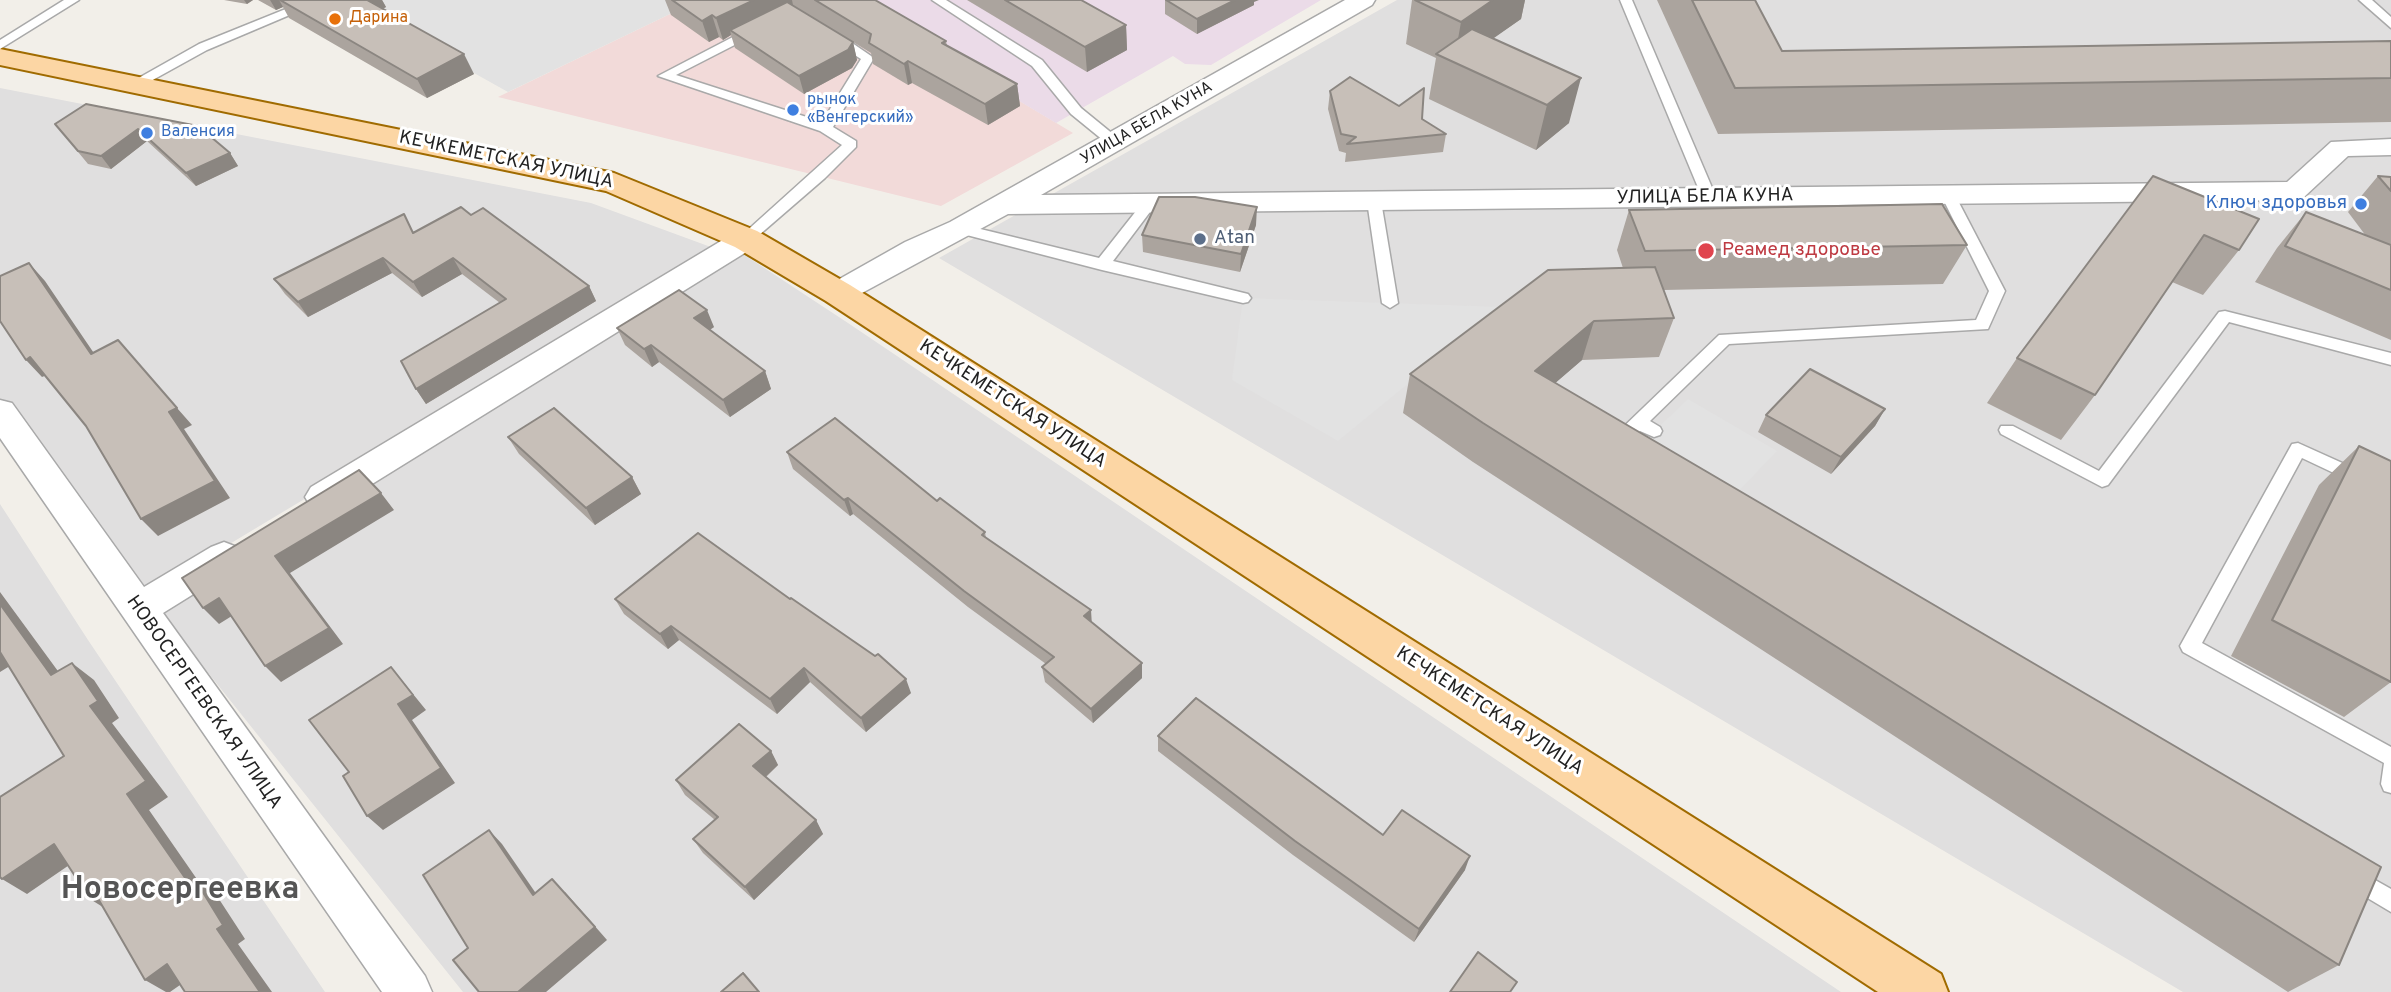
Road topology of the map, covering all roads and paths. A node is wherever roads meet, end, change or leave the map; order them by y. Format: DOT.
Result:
graph roads {
  1 [pos="73,0"];
  2 [pos="319,0"];
  3 [pos="938,0"];
  4 [pos="1363,0"];
  5 [pos="1626,0"];
  6 [pos="2365,0"];
  7 [pos="769,23"];
  8 [pos="2391,24"];
  9 [pos="825,31"];
  10 [pos="0,45"];
  11 [pos="0,57"];
  12 [pos="135,85"];
  13 [pos="825,128"];
  14 [pos="1114,142"];
  15 [pos="2391,147"];
  16 [pos="1948,195"];
  17 [pos="1709,197"];
  18 [pos="1374,201"];
  19 [pos="1149,204"];
  20 [pos="1002,205"];
  21 [pos="960,229"];
  22 [pos="746,239"];
  23 [pos="1102,265"];
  24 [pos="838,293"];
  25 [pos="1243,298"];
  26 [pos="1390,303"];
  27 [pos="2383,356"];
  28 [pos="2391,369"];
  29 [pos="0,412"];
  30 [pos="2007,430"];
  31 [pos="1647,451"];
  32 [pos="2391,493"];
  33 [pos="292,516"];
  34 [pos="245,545"];
  35 [pos="137,610"];
  36 [pos="2391,757"];
  37 [pos="2391,769"];
  38 [pos="2391,784"];
  39 [pos="2332,865"];
  40 [pos="2391,901"];
  41 [pos="409,992"];
  42 [pos="1923,992"];
  1 -- 10 [label="lane"];
  2 -- 12 [label="lane"];
  3 -- 14 [label="lane"];
  4 -- 14 [label="street, УЛИЦА БЕЛА КУНА"];
  5 -- 17 [label="lane"];
  6 -- 8 [label="lane"];
  7 -- 13 [label="lane"];
  9 -- 13 [label="lane"];
  11 -- 12 [label="main road, КЕЧКЕМЕТСКАЯ УЛИЦА"];
  12 -- 22 [label="main road, КЕЧКЕМЕТСКАЯ УЛИЦА"];
  13 -- 22 [label="lane"];
  14 -- 20 [label="street, УЛИЦА БЕЛА КУНА"];
  15 -- 16 [label="street, УЛИЦА БЕЛА КУНА"];
  16 -- 17 [label="street, УЛИЦА БЕЛА КУНА"];
  16 -- 31 [label="lane"];
  17 -- 18 [label="street, УЛИЦА БЕЛА КУНА"];
  18 -- 19 [label="street, УЛИЦА БЕЛА КУНА"];
  18 -- 26 [label="lane"];
  19 -- 20 [label="street, УЛИЦА БЕЛА КУНА"];
  19 -- 23 [label="lane"];
  20 -- 21 [label="street, УЛИЦА БЕЛА КУНА"];
  21 -- 23 [label="lane"];
  21 -- 24 [label="street, УЛИЦА БЕЛА КУНА"];
  22 -- 24 [label="main road, КЕЧКЕМЕТСКАЯ УЛИЦА"];
  22 -- 33 [label="street"];
  23 -- 25 [label="lane"];
  24 -- 42 [label="main road, КЕЧКЕМЕТСКАЯ УЛИЦА"];
  27 -- 28 [label="lane"];
  27 -- 30 [label="lane"];
  29 -- 35 [label="street, НОВОСЕРГЕЕВСКАЯ УЛИЦА"];
  32 -- 36 [label="lane"];
  34 -- 35 [label="street"];
  35 -- 41 [label="street, НОВОСЕРГЕЕВСКАЯ УЛИЦА"];
  37 -- 38 [label="lane"];
  39 -- 40 [label="lane"];
}
